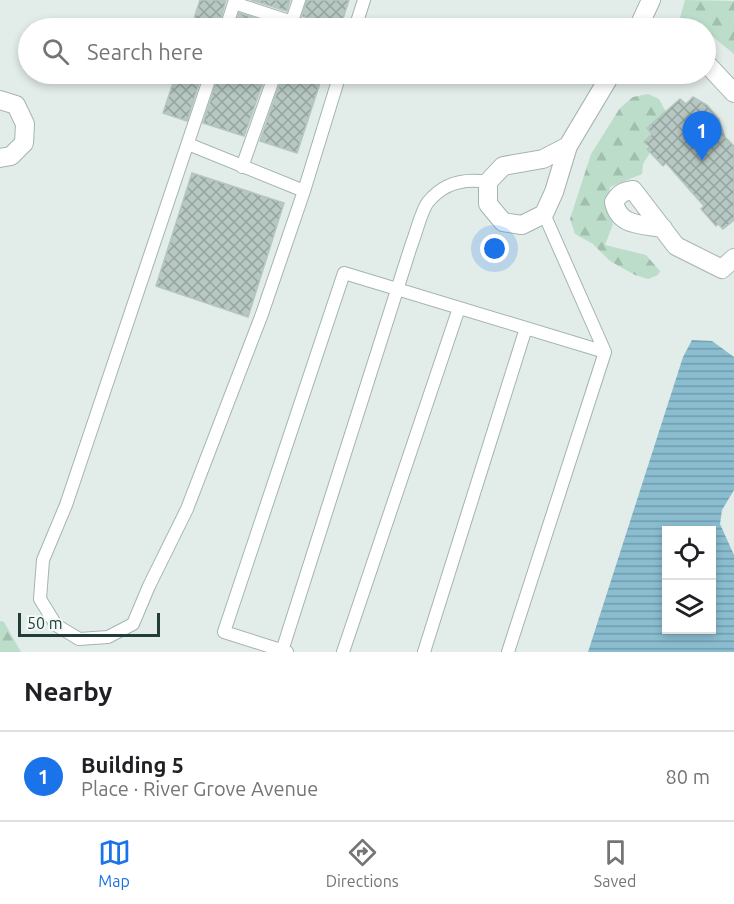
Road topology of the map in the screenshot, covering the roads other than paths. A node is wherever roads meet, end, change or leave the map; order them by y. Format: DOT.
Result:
graph roads {
  1 [pos="299,0"];
  2 [pos="364,0"];
  3 [pos="651,0"];
  4 [pos="234,1"];
  5 [pos="229,18"];
  6 [pos="274,18"];
  7 [pos="293,18"];
  8 [pos="358,18"];
  9 [pos="643,18"];
  10 [pos="716,74"];
  11 [pos="208,84"];
  12 [pos="271,84"];
  13 [pos="337,84"];
  14 [pos="605,84"];
  15 [pos="734,93"];
  16 [pos="0,100"];
  17 [pos="188,144"];
  18 [pos="568,146"];
  19 [pos="0,158"];
  20 [pos="242,167"];
  21 [pos="488,182"];
  22 [pos="304,191"];
  23 [pos="544,214"];
  24 [pos="663,228"];
  25 [pos="734,258"];
  26 [pos="398,289"];
  27 [pos="459,308"];
  28 [pos="526,328"];
  29 [pos="605,352"];
  30 [pos="284,651"];
  31 [pos="343,652"];
  32 [pos="424,652"];
  33 [pos="508,652"];
  1 -- 7 [label="lane"];
  2 -- 8 [label="lane"];
  3 -- 9 [label="street"];
  4 -- 5 [label="lane"];
  4 -- 6 [label="lane"];
  10 -- 15 [label="street"];
  11 -- 17 [label="lane"];
  12 -- 20 [label="lane"];
  13 -- 22 [label="lane"];
  14 -- 18 [label="street"];
  16 -- 19 [label="street"];
  17 -- 20 [label="lane"];
  17 -- 22 [label="lane"];
  18 -- 21 [label="street"];
  18 -- 23 [label="street"];
  20 -- 22 [label="lane"];
  21 -- 23 [label="street"];
  21 -- 26 [label="lane"];
  23 -- 29 [label="lane"];
  24 -- 24 [label="street"];
  24 -- 25 [label="street"];
  26 -- 27 [label="lane"];
  26 -- 30 [label="lane"];
  26 -- 30 [label="lane"];
  27 -- 28 [label="lane"];
  27 -- 31 [label="lane"];
  28 -- 29 [label="lane"];
  28 -- 32 [label="lane"];
  29 -- 33 [label="lane"];
}
